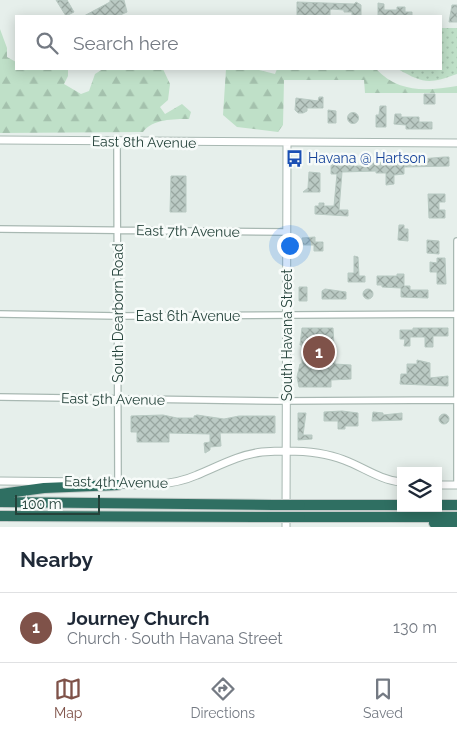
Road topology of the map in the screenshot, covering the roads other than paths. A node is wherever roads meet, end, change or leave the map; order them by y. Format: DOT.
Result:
graph roads {
  1 [pos="0,140"];
  2 [pos="117,141"];
  3 [pos="287,143"];
  4 [pos="457,143"];
  5 [pos="0,229"];
  6 [pos="118,230"];
  7 [pos="287,232"];
  8 [pos="457,241"];
  9 [pos="0,314"];
  10 [pos="287,314"];
  11 [pos="457,314"];
  12 [pos="118,316"];
  13 [pos="0,397"];
  14 [pos="119,398"];
  15 [pos="287,399"];
  16 [pos="457,400"];
  17 [pos="287,452"];
  18 [pos="0,481"];
  19 [pos="397,481"];
  20 [pos="118,485"];
  21 [pos="442,485"];
  22 [pos="457,485"];
  23 [pos="0,494"];
  24 [pos="0,502"];
  25 [pos="397,505"];
  26 [pos="442,505"];
  27 [pos="457,505"];
  28 [pos="0,516"];
  29 [pos="330,517"];
  30 [pos="457,517"];
  31 [pos="457,525"];
  32 [pos="286,527"];
  1 -- 2 [label="street, East 8th Avenue"];
  2 -- 3 [label="street, East 8th Avenue"];
  2 -- 6 [label="street, South Dearborn Road"];
  3 -- 4 [label="street, East 8th Avenue"];
  3 -- 7 [label="street, South Havana Street"];
  5 -- 6 [label="street, East 7th Avenue"];
  6 -- 7 [label="street, East 7th Avenue"];
  6 -- 12 [label="street, South Dearborn Road"];
  7 -- 10 [label="street, South Havana Street"];
  8 -- 11 [label="street"];
  9 -- 12 [label="street, East 6th Avenue"];
  10 -- 11 [label="street"];
  10 -- 12 [label="street, East 6th Avenue"];
  10 -- 15 [label="street, South Havana Street"];
  11 -- 16 [label="street"];
  12 -- 14 [label="street, South Dearborn Road"];
  13 -- 14 [label="street, East 5th Avenue"];
  14 -- 15 [label="street, East 5th Avenue"];
  14 -- 20 [label="street, South Dearborn Road"];
  15 -- 16 [label="street"];
  15 -- 17 [label="street, South Havana Street"];
  16 -- 22 [label="street"];
  17 -- 19 [label="street, East 4th Avenue"];
  17 -- 20 [label="street, East 4th Avenue"];
  17 -- 32 [label="street, South Havana Street"];
  18 -- 20 [label="street, East 4th Avenue"];
  20 -- 23 [label="highway"];
  21 -- 22 [label="street"];
  24 -- 25 [label="highway, bridge"];
  26 -- 27 [label="highway"];
  28 -- 29 [label="highway, bridge"];
  29 -- 30 [label="highway"];
  29 -- 31 [label="highway"];
}
